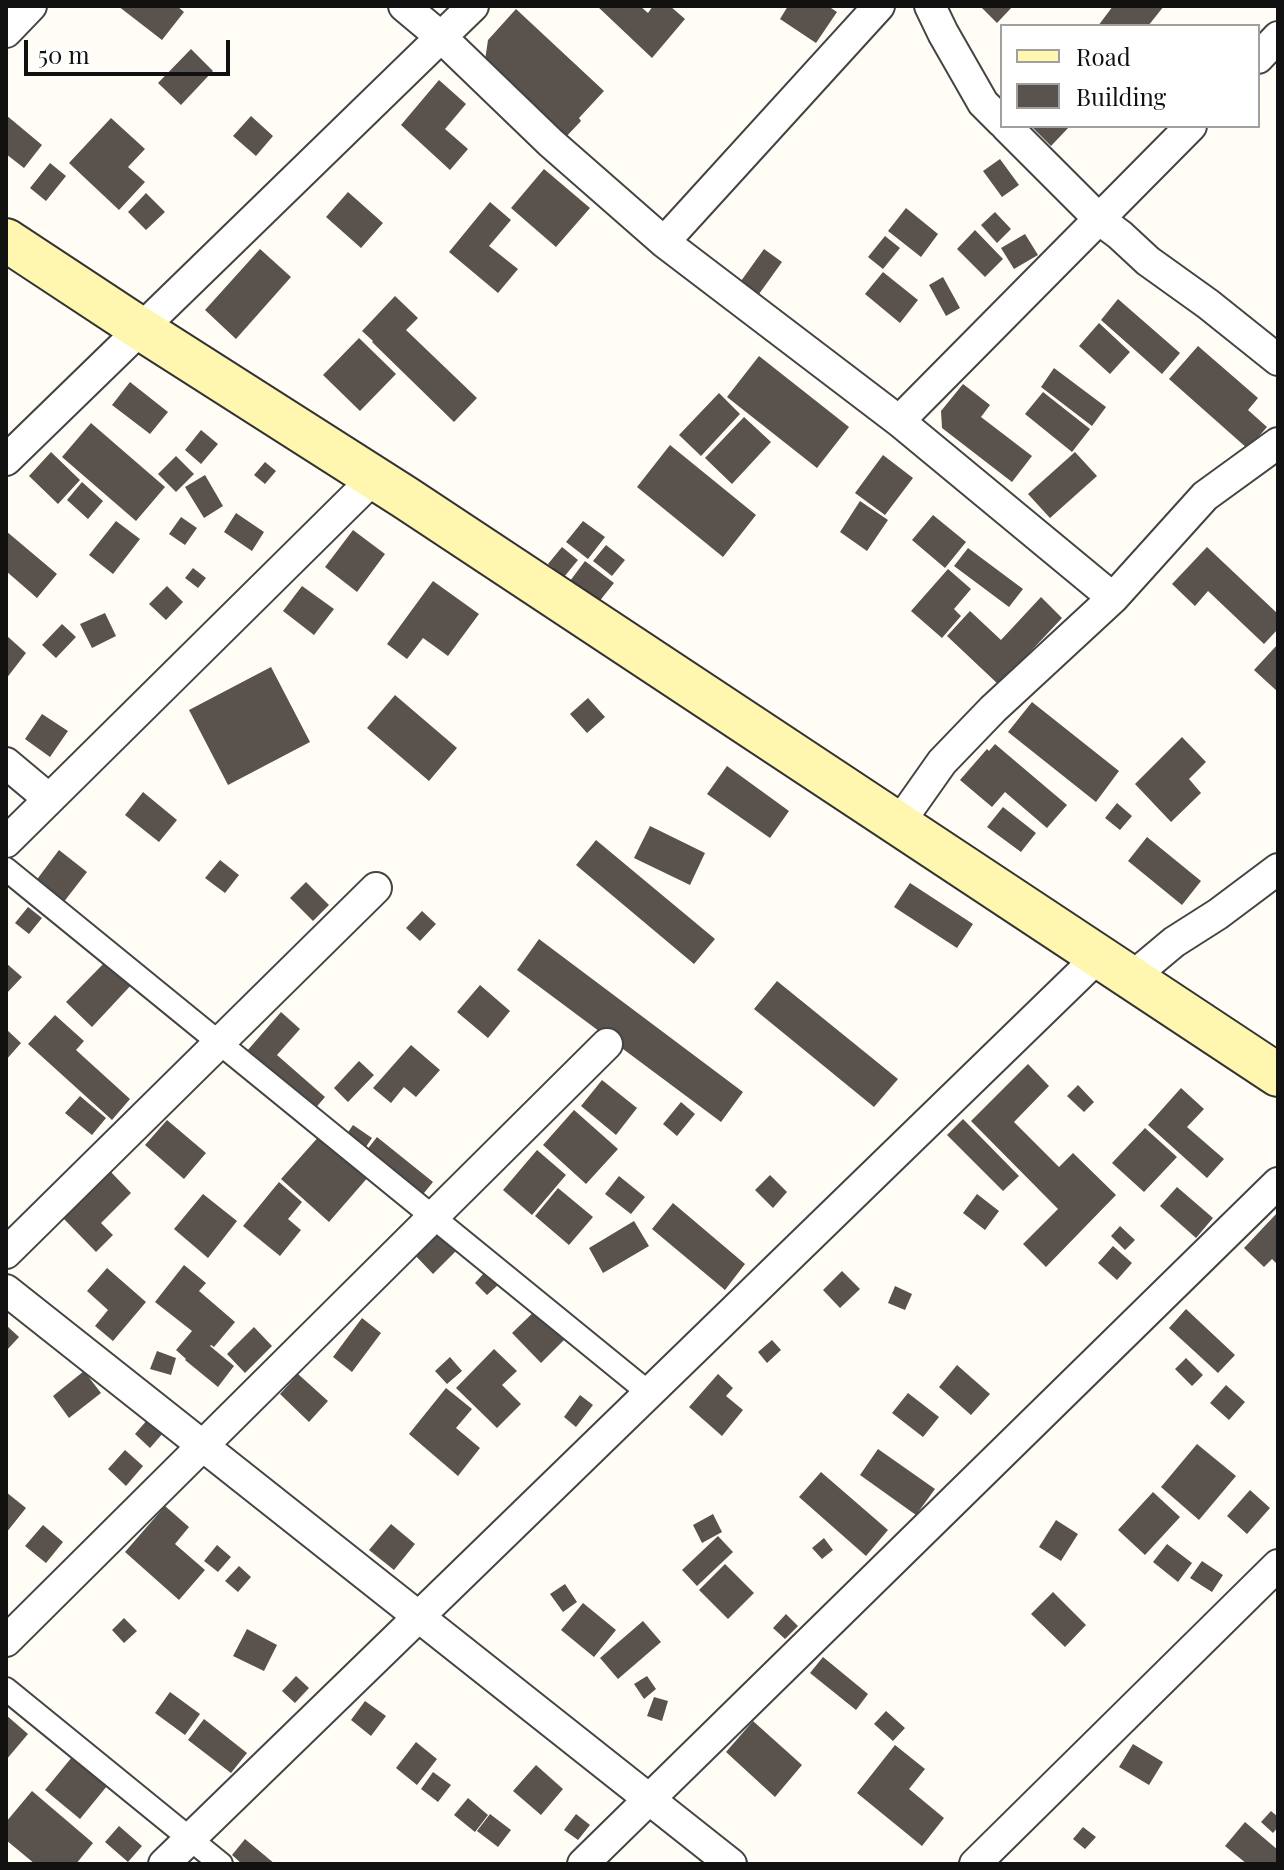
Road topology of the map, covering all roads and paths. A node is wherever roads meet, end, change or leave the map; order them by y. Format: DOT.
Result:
graph roads {
  1 [pos="31,6"];
  2 [pos="404,6"];
  3 [pos="473,6"];
  4 [pos="879,6"];
  5 [pos="930,6"];
  6 [pos="6,32"];
  7 [pos="441,37"];
  8 [pos="1278,37"];
  9 [pos="1260,56"];
  10 [pos="1000,120"];
  11 [pos="1008,128"];
  12 [pos="1189,128"];
  13 [pos="1100,220"];
  14 [pos="6,240"];
  15 [pos="664,242"];
  16 [pos="141,329"];
  17 [pos="1278,360"];
  18 [pos="899,421"];
  19 [pos="1278,443"];
  20 [pos="6,460"];
  21 [pos="374,478"];
  22 [pos="1113,598"];
  23 [pos="6,763"];
  24 [pos="49,799"];
  25 [pos="899,823"];
  26 [pos="6,842"];
  27 [pos="6,869"];
  28 [pos="1278,869"];
  29 [pos="376,888"];
  30 [pos="1115,967"];
  31 [pos="219,1042"];
  32 [pos="607,1044"];
  33 [pos="1278,1075"];
  34 [pos="1278,1183"];
  35 [pos="433,1217"];
  36 [pos="6,1253"];
  37 [pos="6,1290"];
  38 [pos="649,1393"];
  39 [pos="202,1446"];
  40 [pos="1278,1565"];
  41 [pos="419,1617"];
  42 [pos="6,1641"];
  43 [pos="6,1689"];
  44 [pos="649,1799"];
  45 [pos="191,1839"];
  46 [pos="164,1864"];
  47 [pos="221,1864"];
  48 [pos="583,1864"];
  49 [pos="731,1864"];
  50 [pos="975,1864"];
  1 -- 6 [label="street"];
  2 -- 7 [label="street"];
  3 -- 7 [label="street"];
  4 -- 15 [label="street"];
  5 -- 10 [label="street"];
  7 -- 15 [label="street"];
  7 -- 16 [label="street"];
  8 -- 9 [label="street"];
  11 -- 13 [label="street"];
  12 -- 13 [label="street"];
  13 -- 17 [label="street"];
  13 -- 18 [label="street"];
  14 -- 16 [label="main road"];
  15 -- 18 [label="street"];
  16 -- 20 [label="street"];
  16 -- 21 [label="main road"];
  18 -- 22 [label="street"];
  19 -- 22 [label="street"];
  21 -- 24 [label="street"];
  21 -- 25 [label="main road"];
  22 -- 25 [label="street"];
  23 -- 24 [label="street"];
  24 -- 26 [label="street"];
  25 -- 30 [label="main road"];
  27 -- 31 [label="street"];
  28 -- 30 [label="street"];
  29 -- 31 [label="street"];
  30 -- 33 [label="main road"];
  30 -- 38 [label="street"];
  31 -- 35 [label="street"];
  31 -- 36 [label="street"];
  32 -- 35 [label="street"];
  34 -- 44 [label="street"];
  35 -- 38 [label="street"];
  35 -- 39 [label="street"];
  37 -- 39 [label="street"];
  38 -- 41 [label="street"];
  39 -- 41 [label="street"];
  39 -- 42 [label="street"];
  40 -- 50 [label="street"];
  41 -- 44 [label="street"];
  41 -- 45 [label="street"];
  43 -- 45 [label="street"];
  44 -- 48 [label="street"];
  44 -- 49 [label="street"];
  45 -- 46 [label="street"];
  45 -- 47 [label="street"];
}
